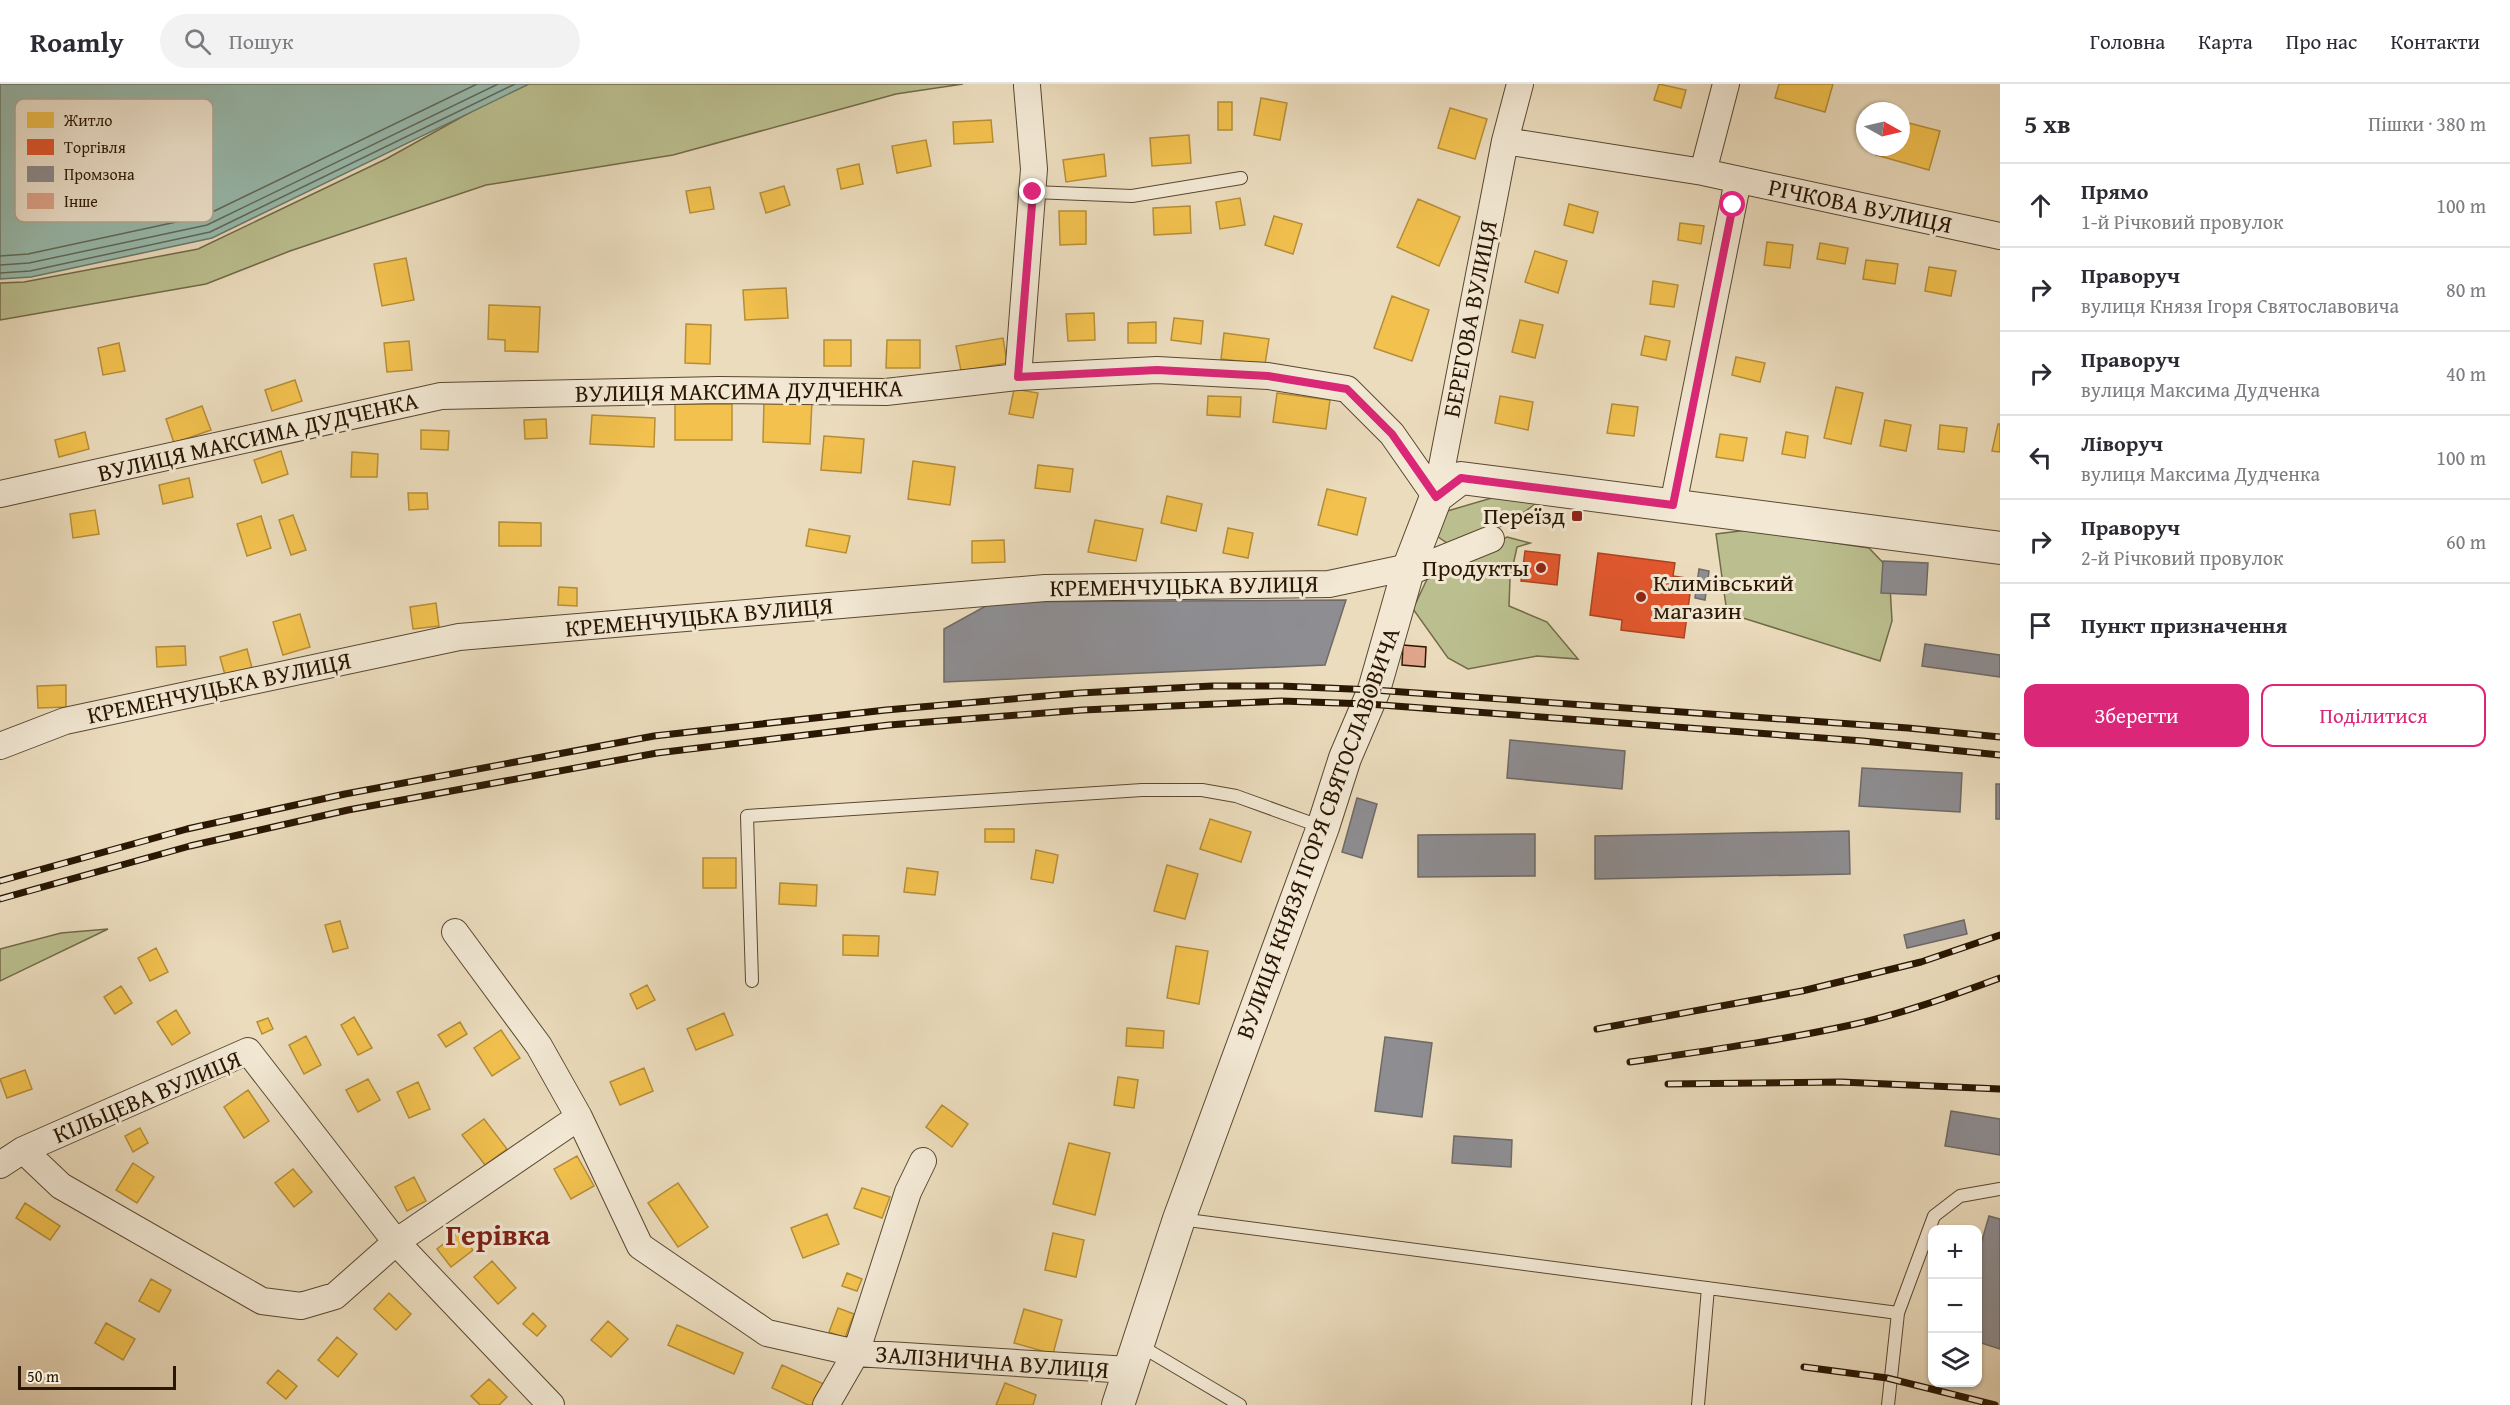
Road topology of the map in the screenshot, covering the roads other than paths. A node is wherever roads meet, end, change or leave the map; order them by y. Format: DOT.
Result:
graph roads {
  1 [pos="1520,84"];
  2 [pos="1726,84"];
  3 [pos="1027,86"];
  4 [pos="1505,141"];
  5 [pos="1703,172"];
  6 [pos="1241,178"];
  7 [pos="1738,180"];
  8 [pos="1033,192"];
  9 [pos="2000,236"];
  10 [pos="1018,377"];
  11 [pos="0,494"];
  12 [pos="1436,497"];
  13 [pos="1673,505"];
  14 [pos="1491,539"];
  15 [pos="2000,548"];
  16 [pos="1408,570"];
  17 [pos="0,746"];
  18 [pos="1323,827"];
  19 [pos="455,932"];
  20 [pos="752,981"];
  21 [pos="579,1117"];
  22 [pos="23,1150"];
  23 [pos="923,1161"];
  24 [pos="0,1165"];
  25 [pos="2000,1189"];
  26 [pos="1179,1219"];
  27 [pos="396,1242"];
  28 [pos="1708,1288"];
  29 [pos="1898,1313"];
  30 [pos="856,1353"];
  31 [pos="1134,1357"];
  32 [pos="551,1405"];
  33 [pos="826,1405"];
  34 [pos="1118,1405"];
  35 [pos="1239,1405"];
  36 [pos="1698,1405"];
  37 [pos="1888,1405"];
  1 -- 4 [label="street, БЕРЕГОВА ВУЛИЦЯ"];
  2 -- 5 [label="street"];
  3 -- 8 [label="street"];
  4 -- 5 [label="street"];
  4 -- 12 [label="street, БЕРЕГОВА ВУЛИЦЯ"];
  5 -- 7 [label="street, РІЧКОВА ВУЛИЦЯ"];
  6 -- 8 [label="lane"];
  7 -- 9 [label="street, РІЧКОВА ВУЛИЦЯ"];
  7 -- 13 [label="street"];
  8 -- 10 [label="street"];
  10 -- 11 [label="street, ВУЛИЦЯ МАКСИМА ДУДЧЕНКА"];
  10 -- 12 [label="street, ВУЛИЦЯ МАКСИМА ДУДЧЕНКА"];
  12 -- 13 [label="street"];
  12 -- 16 [label="street, ВУЛИЦЯ КНЯЗЯ ІГОРЯ СВЯТОСЛАВОВИЧА"];
  13 -- 15 [label="street"];
  14 -- 16 [label="street, КРЕМЕНЧУЦЬКА ВУЛИЦЯ"];
  16 -- 17 [label="street, КРЕМЕНЧУЦЬКА ВУЛИЦЯ"];
  16 -- 18 [label="street, ВУЛИЦЯ КНЯЗЯ ІГОРЯ СВЯТОСЛАВОВИЧА"];
  18 -- 20 [label="lane"];
  18 -- 26 [label="street, ВУЛИЦЯ КНЯЗЯ ІГОРЯ СВЯТОСЛАВОВИЧА"];
  19 -- 21 [label="street, ЗАЛІЗНИЧНА ВУЛИЦЯ"];
  21 -- 27 [label="street"];
  21 -- 30 [label="street, ЗАЛІЗНИЧНА ВУЛИЦЯ"];
  22 -- 24 [label="street, КІЛЬЦЕВА ВУЛИЦЯ"];
  22 -- 27 [label="street, КІЛЬЦЕВА ВУЛИЦЯ"];
  22 -- 27 [label="street, КІЛЬЦЕВА ВУЛИЦЯ"];
  23 -- 30 [label="street, ЗАЛІЗНИЧНА ВУЛИЦЯ"];
  25 -- 29 [label="lane"];
  26 -- 28 [label="lane"];
  26 -- 31 [label="street, ВУЛИЦЯ КНЯЗЯ ІГОРЯ СВЯТОСЛАВОВИЧА"];
  27 -- 32 [label="street, КІЛЬЦЕВА ВУЛИЦЯ"];
  28 -- 29 [label="lane"];
  28 -- 36 [label="lane"];
  29 -- 37 [label="lane"];
  30 -- 31 [label="street, ЗАЛІЗНИЧНА ВУЛИЦЯ"];
  30 -- 33 [label="street, ЗАЛІЗНИЧНА ВУЛИЦЯ"];
  31 -- 34 [label="street, ВУЛИЦЯ КНЯЗЯ ІГОРЯ СВЯТОСЛАВОВИЧА"];
  31 -- 35 [label="lane"];
}
